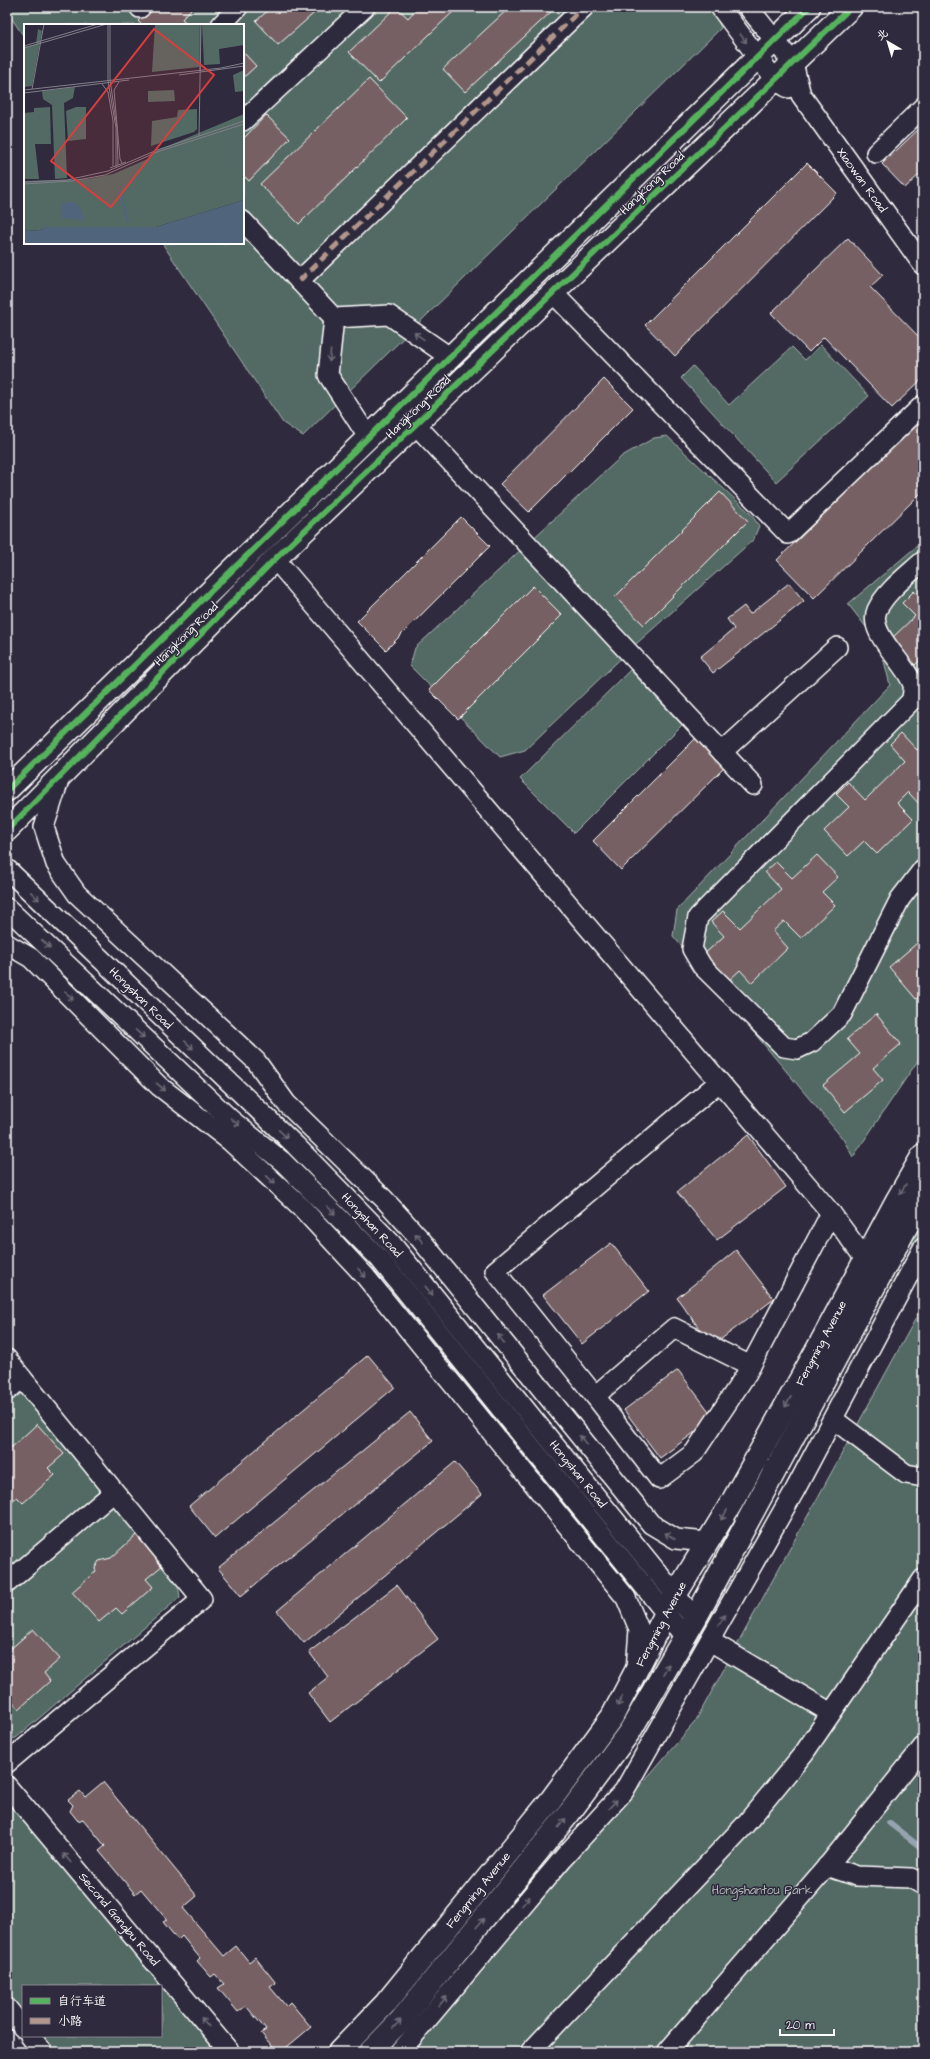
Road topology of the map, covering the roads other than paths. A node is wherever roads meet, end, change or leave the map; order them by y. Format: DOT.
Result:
graph roads {
  1 [pos="238,7"];
  2 [pos="365,7"];
  3 [pos="584,7"];
  4 [pos="720,7"];
  5 [pos="748,7"];
  6 [pos="809,7"];
  7 [pos="851,7"];
  8 [pos="221,24"];
  9 [pos="775,41"];
  10 [pos="757,58"];
  11 [pos="793,63"];
  12 [pos="775,80"];
  13 [pos="801,95"];
  14 [pos="923,107"];
  15 [pos="244,119"];
  16 [pos="876,153"];
  17 [pos="244,223"];
  18 [pos="923,265"];
  19 [pos="299,281"];
  20 [pos="553,293"];
  21 [pos="334,318"];
  22 [pos="451,358"];
  23 [pos="923,405"];
  24 [pos="416,425"];
  25 [pos="368,437"];
  26 [pos="275,559"];
  27 [pos="923,561"];
  28 [pos="837,647"];
  29 [pos="722,752"];
  30 [pos="60,777"];
  31 [pos="753,785"];
  32 [pos="7,790"];
  33 [pos="7,830"];
  34 [pos="7,869"];
  35 [pos="923,869"];
  36 [pos="7,908"];
  37 [pos="7,944"];
  38 [pos="720,1082"];
  39 [pos="923,1155"];
  40 [pos="923,1196"];
  41 [pos="831,1213"];
  42 [pos="923,1248"];
  43 [pos="865,1259"];
  44 [pos="7,1359"];
  45 [pos="751,1366"];
  46 [pos="22,1378"];
  47 [pos="7,1392"];
  48 [pos="595,1396"];
  49 [pos="833,1419"];
  50 [pos="923,1477"];
  51 [pos="114,1492"];
  52 [pos="707,1542"];
  53 [pos="923,1579"];
  54 [pos="7,1582"];
  55 [pos="676,1594"];
  56 [pos="666,1615"];
  57 [pos="695,1619"];
  58 [pos="685,1638"];
  59 [pos="710,1641"];
  60 [pos="636,1672"];
  61 [pos="831,1713"];
  62 [pos="921,1754"];
  63 [pos="7,1763"];
  64 [pos="7,1786"];
  65 [pos="827,1866"];
  66 [pos="923,1885"];
  67 [pos="7,2008"];
  68 [pos="22,2027"];
  69 [pos="31,2037"];
  70 [pos="43,2052"];
  71 [pos="230,2052"];
  72 [pos="338,2052"];
  73 [pos="370,2052"];
  74 [pos="400,2052"];
  75 [pos="530,2052"];
  76 [pos="667,2052"];
  1 -- 8 [label="street"];
  2 -- 15 [label="street"];
  3 -- 19 [label="street"];
  4 -- 10 [label="street, Xiaowan Road, one-way"];
  5 -- 9 [label="street, Xiaowan Road"];
  6 -- 9 [label="main road, Hangkong Road"];
  7 -- 11 [label="main road, Hangkong Road"];
  9 -- 10 [label="main road, Hangkong Road"];
  9 -- 11 [label="street, Xiaowan Road"];
  10 -- 12 [label="street, Xiaowan Road"];
  10 -- 22 [label="main road, Hangkong Road"];
  11 -- 12 [label="main road, Hangkong Road"];
  11 -- 13 [label="street, Xiaowan Road"];
  12 -- 13 [label="street, Xiaowan Road"];
  12 -- 20 [label="main road, Hangkong Road"];
  13 -- 18 [label="street, Xiaowan Road"];
  14 -- 16 [label="street"];
  17 -- 19 [label="street"];
  19 -- 21 [label="street"];
  20 -- 23 [label="street"];
  20 -- 24 [label="main road, Hangkong Road"];
  22 -- 21 [label="street, one-way"];
  21 -- 25 [label="street, one-way"];
  22 -- 25 [label="main road, Hangkong Road"];
  24 -- 26 [label="main road, Hangkong Road"];
  24 -- 29 [label="street"];
  25 -- 32 [label="main road, Hangkong Road"];
  26 -- 30 [label="main road, Hangkong Road"];
  26 -- 38 [label="street"];
  27 -- 35 [label="street"];
  28 -- 29 [label="street"];
  29 -- 31 [label="street"];
  30 -- 33 [label="main road, Hangkong Road"];
  52 -- 30 [label="street, one-way"];
  34 -- 55 [label="street, Hongshan Road, one-way"];
  36 -- 56 [label="street, Hongshan Road, one-way"];
  37 -- 60 [label="street, one-way"];
  38 -- 41 [label="street"];
  38 -- 48 [label="street"];
  39 -- 43 [label="main road, Fengming Avenue, one-way"];
  40 -- 57 [label="main road, Fengming Avenue"];
  41 -- 43 [label="street"];
  41 -- 45 [label="street"];
  42 -- 49 [label="street"];
  43 -- 52 [label="main road, Fengming Avenue, one-way"];
  44 -- 46 [label="street"];
  45 -- 48 [label="street"];
  45 -- 48 [label="street"];
  46 -- 47 [label="street"];
  46 -- 51 [label="street"];
  49 -- 50 [label="street"];
  59 -- 49 [label="street, one-way"];
  51 -- 54 [label="street"];
  51 -- 63 [label="street"];
  52 -- 55 [label="main road, Fengming Avenue"];
  53 -- 61 [label="street"];
  55 -- 56 [label="main road, Fengming Avenue"];
  55 -- 57 [label="street, Hongshan Road"];
  56 -- 58 [label="street, Hongshan Road"];
  56 -- 60 [label="main road, Fengming Avenue"];
  57 -- 58 [label="main road, Fengming Avenue"];
  73 -- 58 [label="main road, Fengming Avenue, one-way"];
  59 -- 61 [label="street"];
  74 -- 59 [label="street, one-way"];
  60 -- 72 [label="main road, Fengming Avenue, one-way"];
  61 -- 75 [label="street"];
  62 -- 65 [label="street"];
  71 -- 64 [label="street, Second Gangbu Road, one-way"];
  65 -- 66 [label="street"];
  65 -- 76 [label="street"];
  67 -- 68 [label="street"];
  69 -- 70 [label="street"];
}
